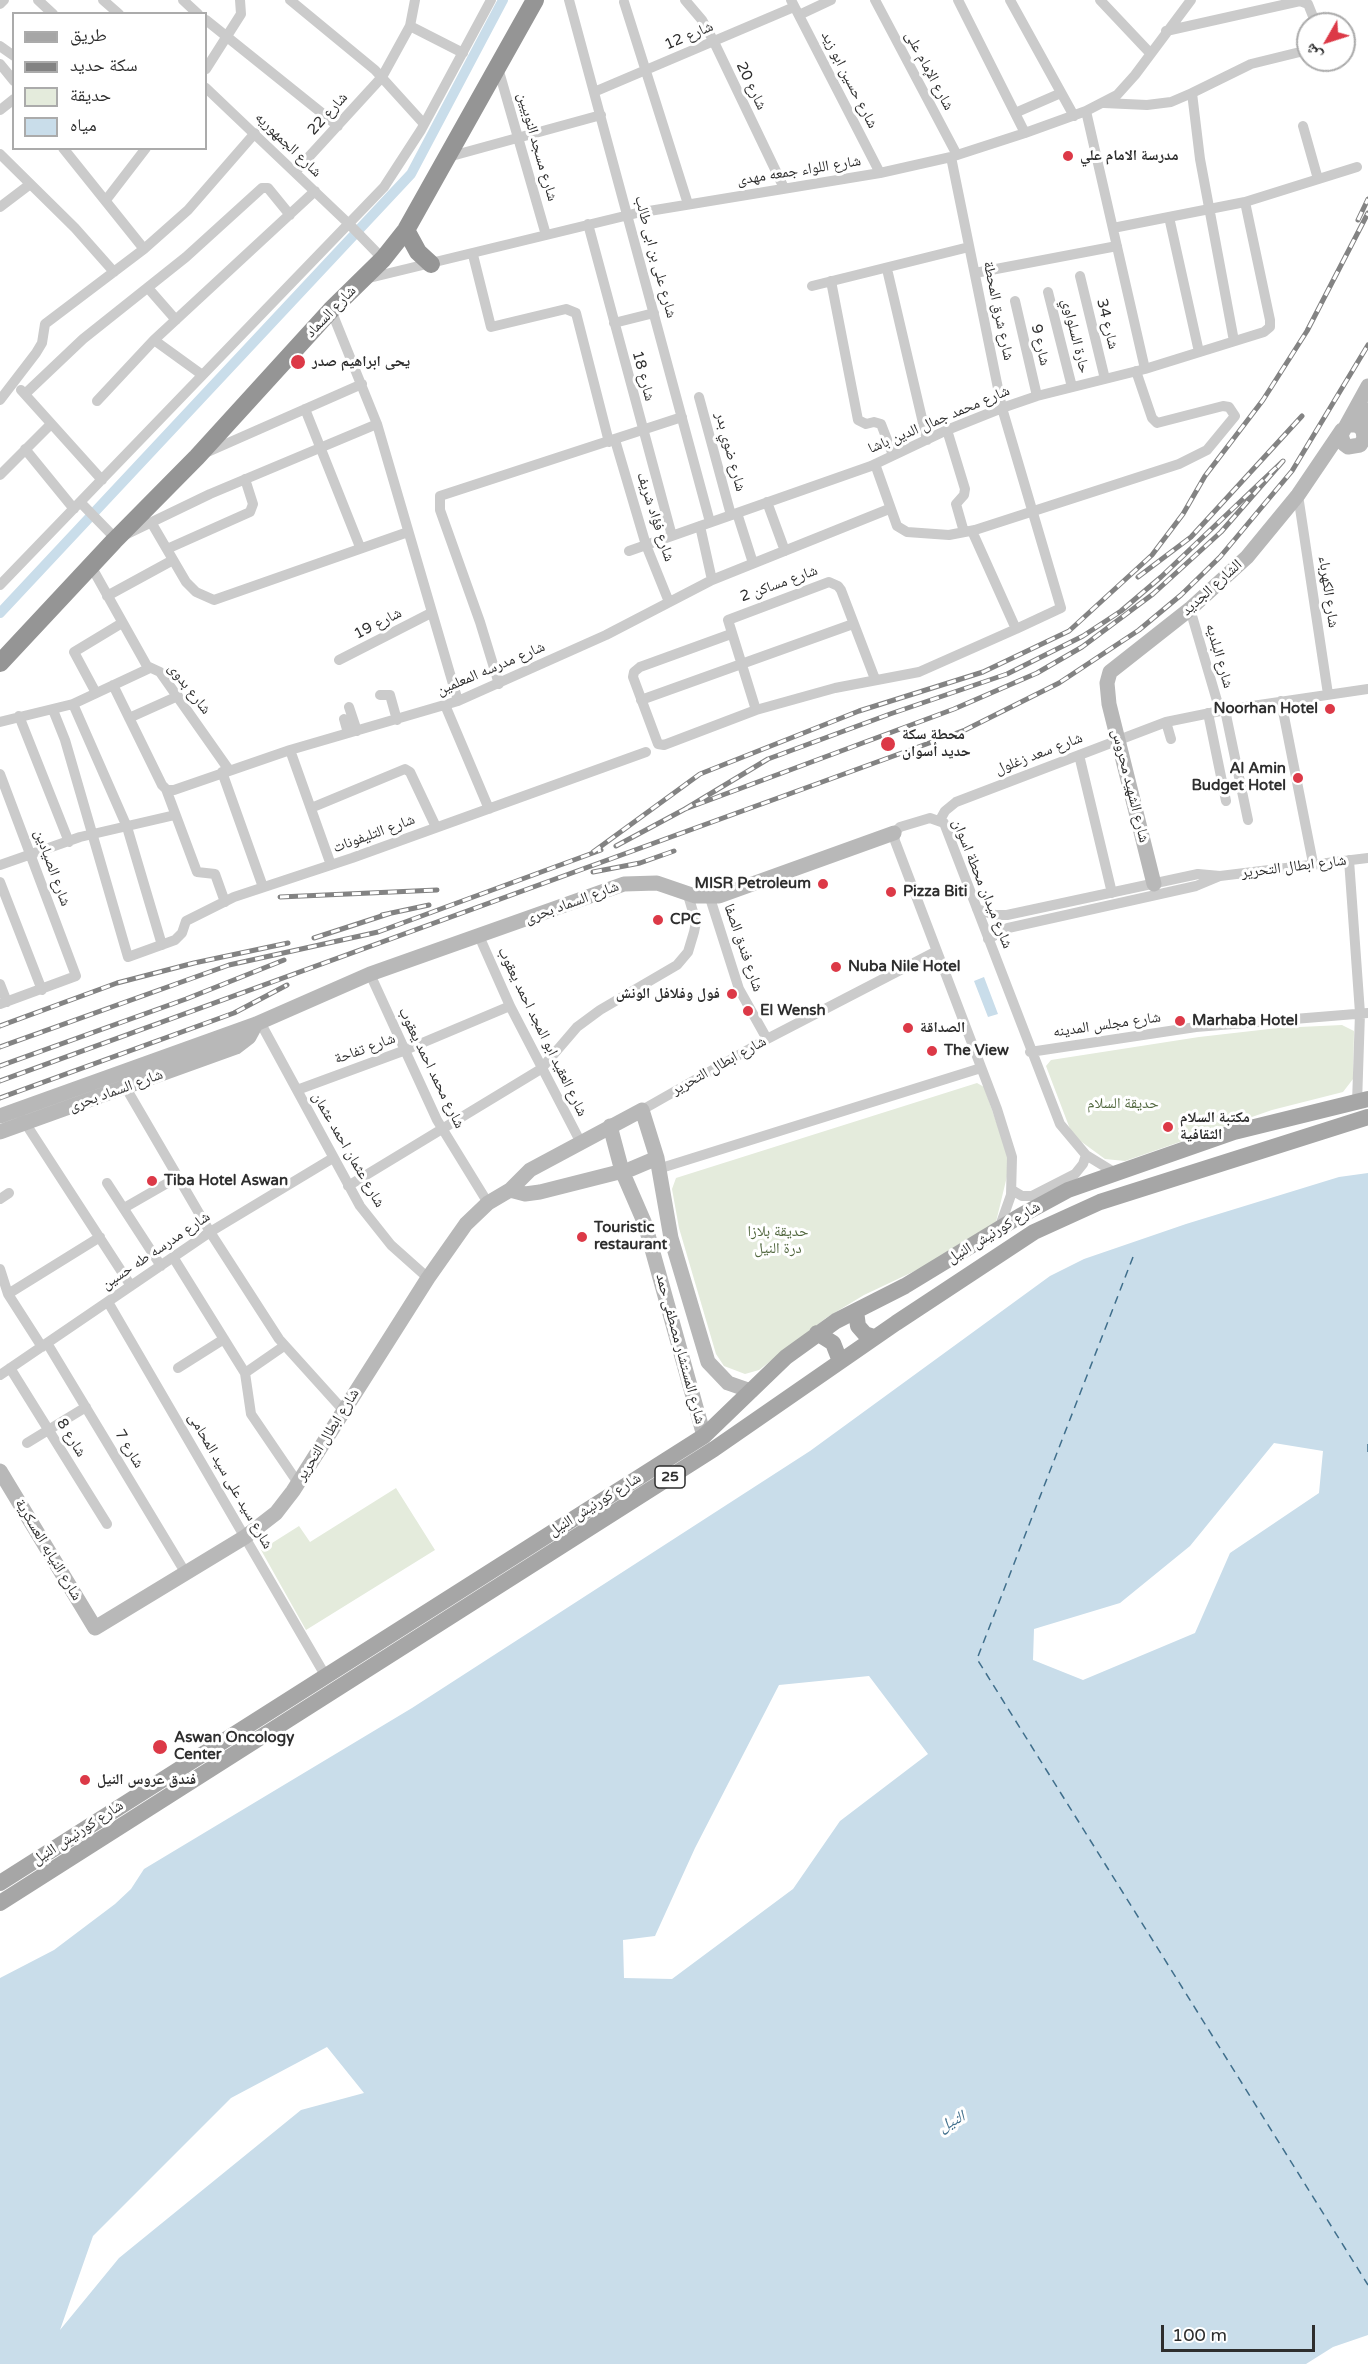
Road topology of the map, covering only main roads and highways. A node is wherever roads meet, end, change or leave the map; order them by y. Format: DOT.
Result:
graph roads {
  1 [pos="535,0"];
  2 [pos="406,230"];
  3 [pos="431,264"];
  4 [pos="0,663"];
  5 [pos="1362,1101"];
  6 [pos="1368,1116"];
  7 [pos="1201,1144"];
  8 [pos="1229,1160"];
  9 [pos="856,1311"];
  10 [pos="817,1333"];
  11 [pos="874,1337"];
  12 [pos="840,1361"];
  13 [pos="0,1883"];
  14 [pos="0,1903"];
  1 -- 2 [label="highway, شارع السماد"];
  2 -- 3 [label="highway"];
  2 -- 4 [label="highway, شارع السماد"];
  5 -- 7 [label="main road, شارع كورنيش النيل / 25"];
  6 -- 8 [label="main road, شارع كورنيش النيل / 25"];
  7 -- 8 [label="main road"];
  7 -- 9 [label="main road, شارع كورنيش النيل / 25"];
  8 -- 11 [label="main road, شارع كورنيش النيل / 25"];
  9 -- 10 [label="main road, شارع كورنيش النيل / 25"];
  9 -- 11 [label="main road"];
  10 -- 12 [label="main road"];
  10 -- 13 [label="main road, شارع كورنيش النيل / 25"];
  11 -- 12 [label="main road, شارع كورنيش النيل / 25"];
  12 -- 14 [label="main road, شارع كورنيش النيل / 25"];
}
